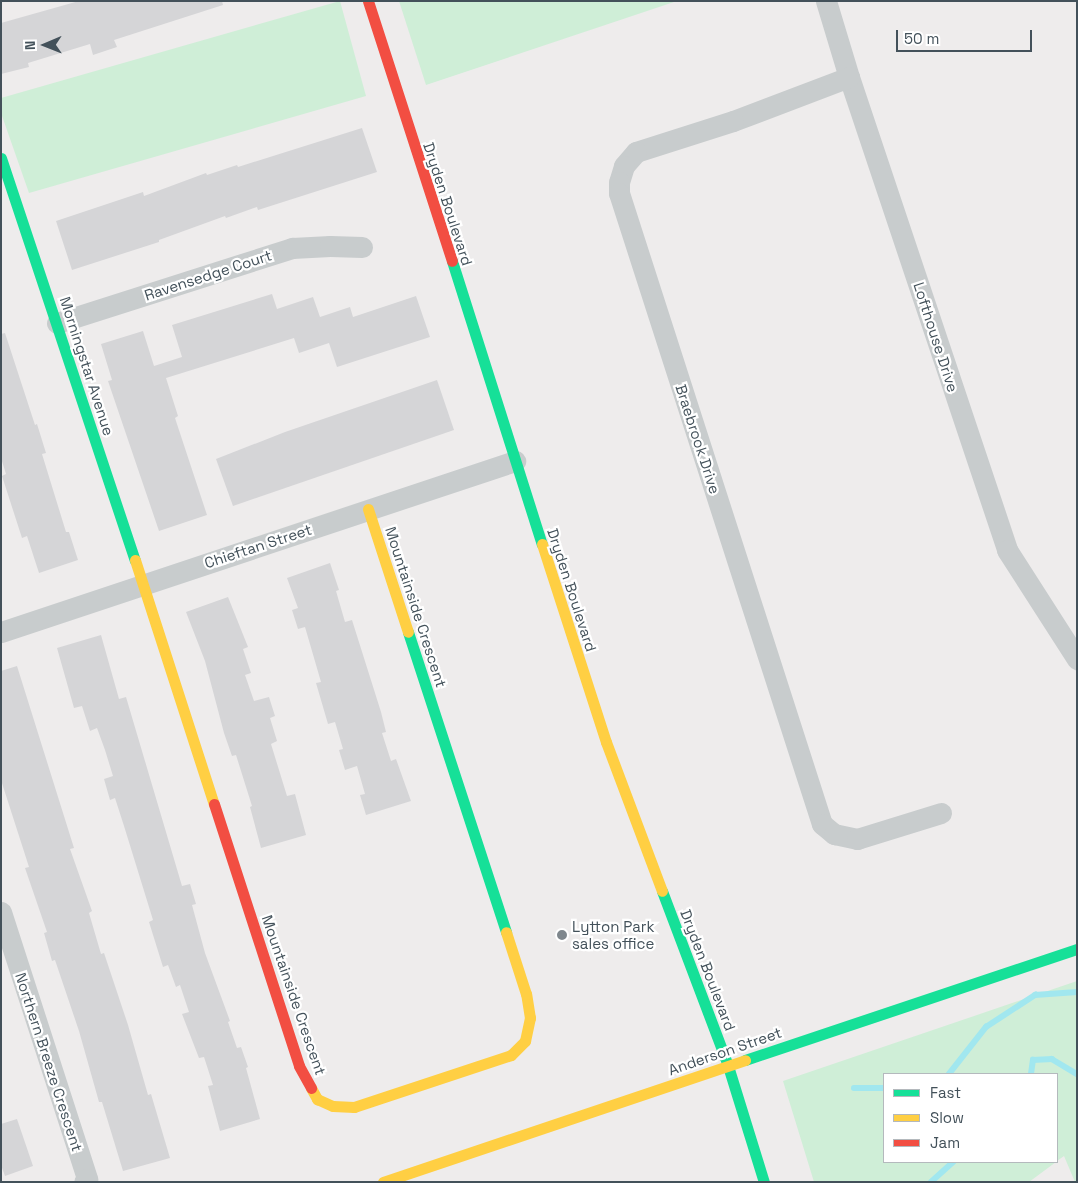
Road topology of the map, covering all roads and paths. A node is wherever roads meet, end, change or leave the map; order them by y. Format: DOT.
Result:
graph roads {
  1 [pos="368,1"];
  2 [pos="826,1"];
  3 [pos="850,77"];
  4 [pos="1,158"];
  5 [pos="362,247"];
  6 [pos="57,323"];
  7 [pos="515,461"];
  8 [pos="368,509"];
  9 [pos="143,584"];
  10 [pos="1,632"];
  11 [pos="1077,659"];
  12 [pos="941,813"];
  13 [pos="1,912"];
  14 [pos="1077,949"];
  15 [pos="728,1066"];
  16 [pos="84,1182"];
  17 [pos="383,1182"];
  18 [pos="764,1182"];
  1 -- 7 [label="street, Dryden Boulevard"];
  2 -- 3 [label="street, Lofthouse Drive"];
  3 -- 11 [label="street, Lofthouse Drive"];
  3 -- 12 [label="street, Braebrook Drive"];
  4 -- 6 [label="street, Morningstar Avenue"];
  5 -- 6 [label="street, Ravensedge Court"];
  6 -- 9 [label="street, Morningstar Avenue"];
  7 -- 8 [label="street, Chieftan Street"];
  7 -- 15 [label="street, Dryden Boulevard"];
  8 -- 9 [label="street, Chieftan Street"];
  8 -- 9 [label="street, Mountainside Crescent"];
  9 -- 10 [label="street, Chieftan Street"];
  13 -- 16 [label="street, Northern Breeze Crescent"];
  14 -- 15 [label="street, Anderson Street"];
  15 -- 17 [label="street, Anderson Street"];
  15 -- 18 [label="street, Dryden Boulevard"];
}
